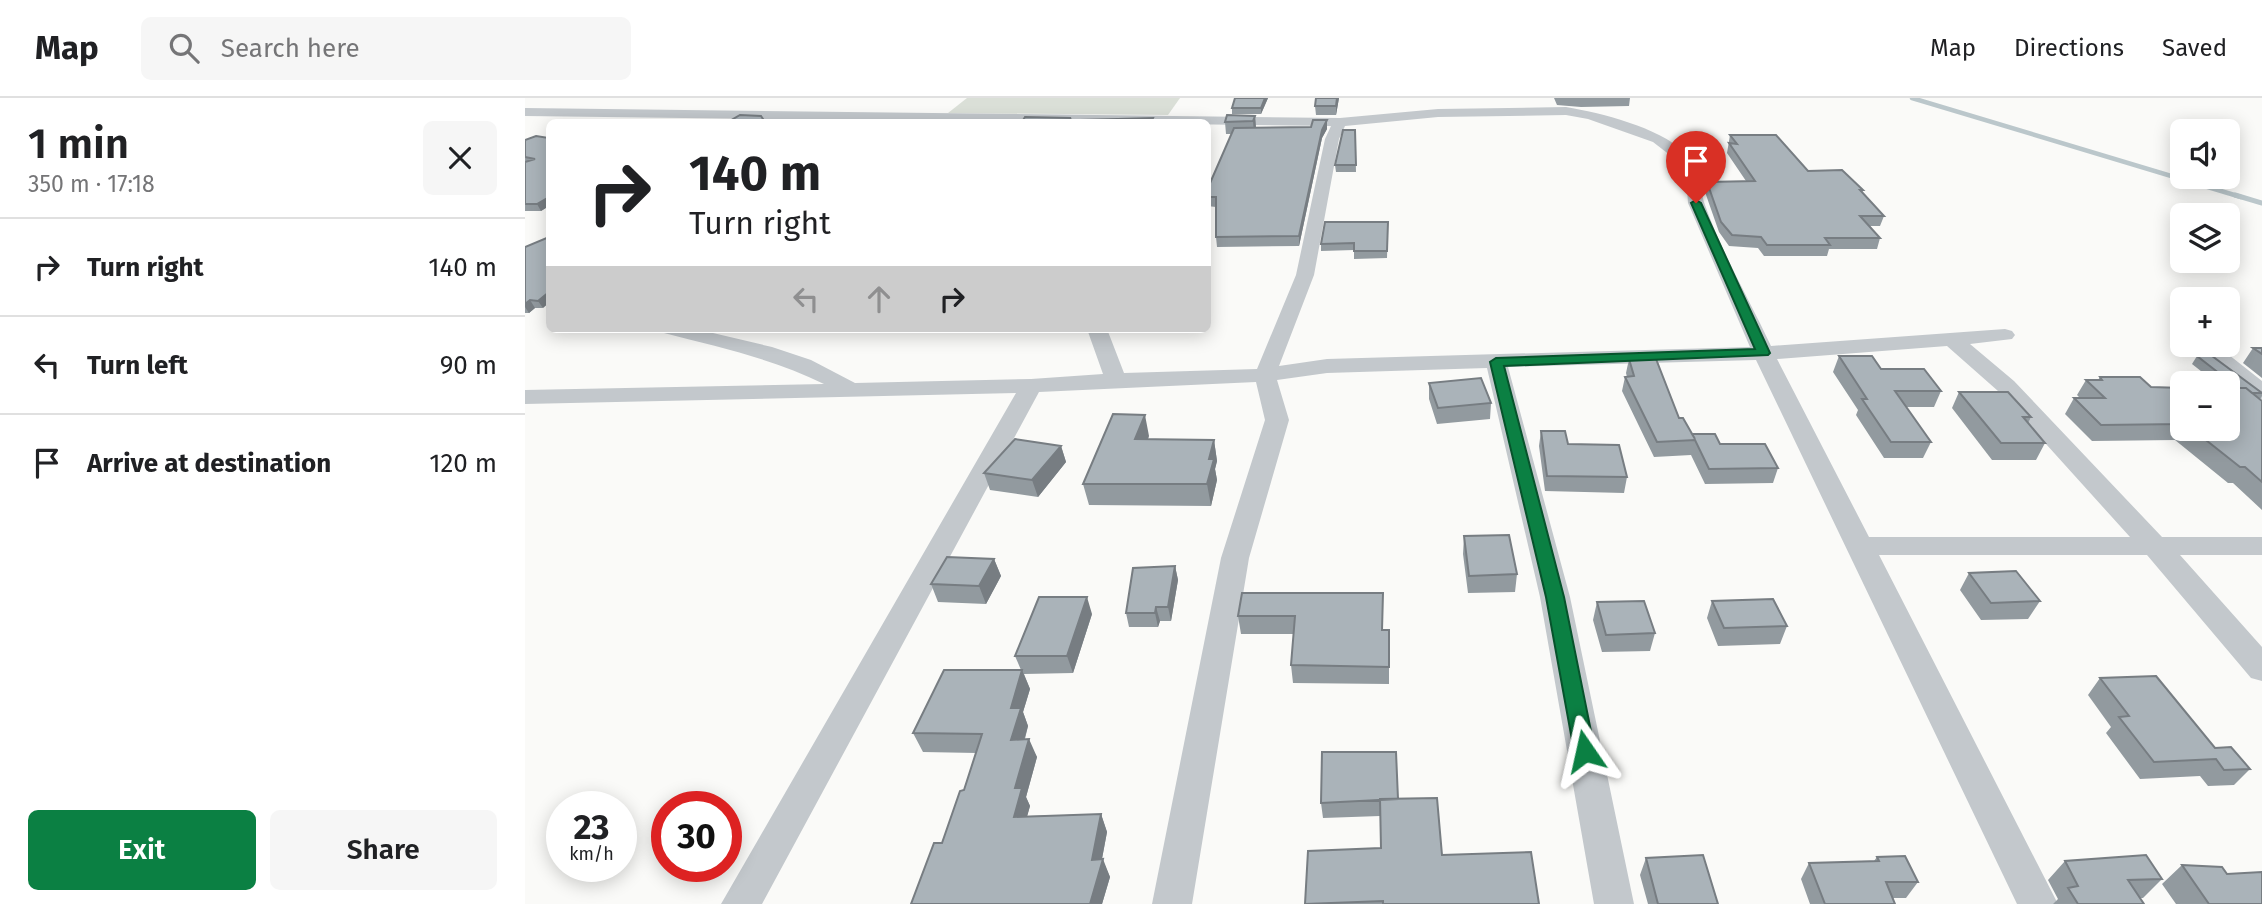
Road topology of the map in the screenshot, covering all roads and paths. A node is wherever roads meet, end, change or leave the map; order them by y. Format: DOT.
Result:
graph roads {
  1 [pos="1423,101"];
  2 [pos="950,105"];
  3 [pos="525,112"];
  4 [pos="1402,116"];
  5 [pos="933,118"];
  6 [pos="1187,118"];
  7 [pos="816,119"];
  8 [pos="895,119"];
  9 [pos="1340,122"];
  10 [pos="687,333"];
  11 [pos="1098,333"];
  12 [pos="2005,335"];
  13 [pos="1952,340"];
  14 [pos="1763,353"];
  15 [pos="2217,357"];
  16 [pos="1496,362"];
  17 [pos="1265,375"];
  18 [pos="1116,380"];
  19 [pos="1031,386"];
  20 [pos="851,388"];
  21 [pos="2262,392"];
  22 [pos="525,397"];
  23 [pos="2153,545"];
  24 [pos="1860,546"];
  25 [pos="2262,546"];
  26 [pos="2262,669"];
  27 [pos="741,904"];
  28 [pos="1172,904"];
  29 [pos="1614,904"];
  30 [pos="2038,904"];
  1 -- 4 [label="street"];
  2 -- 5 [label="street"];
  3 -- 7 [label="street"];
  4 -- 9 [label="street"];
  4 -- 14 [label="street"];
  5 -- 6 [label="street"];
  5 -- 8 [label="street"];
  6 -- 9 [label="street"];
  9 -- 17 [label="street"];
  10 -- 20 [label="street"];
  11 -- 18 [label="street"];
  12 -- 13 [label="street"];
  13 -- 14 [label="street"];
  13 -- 23 [label="street"];
  14 -- 16 [label="street"];
  14 -- 24 [label="street"];
  15 -- 21 [label="street"];
  16 -- 17 [label="street"];
  16 -- 29 [label="street"];
  17 -- 18 [label="street"];
  17 -- 28 [label="street"];
  18 -- 19 [label="street"];
  19 -- 20 [label="street"];
  19 -- 27 [label="street"];
  20 -- 22 [label="street"];
  23 -- 24 [label="street"];
  23 -- 25 [label="street"];
  23 -- 26 [label="street"];
  24 -- 30 [label="street"];
}
